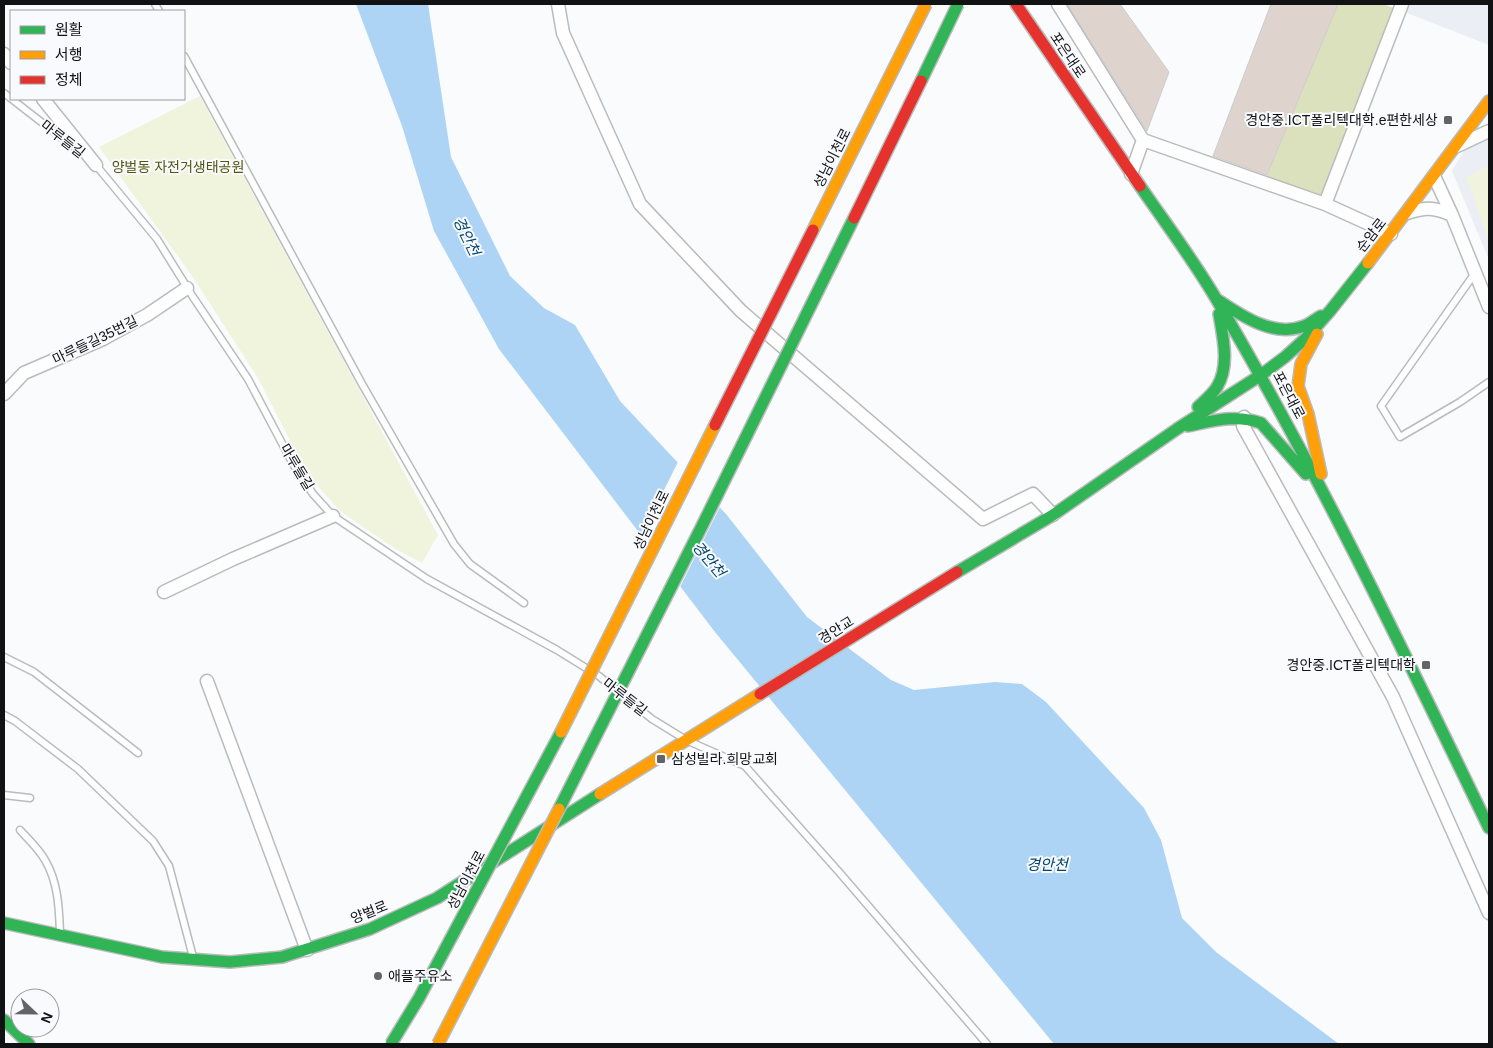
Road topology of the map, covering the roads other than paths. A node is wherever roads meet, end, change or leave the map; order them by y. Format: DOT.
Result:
graph roads {
  1 [pos="558,4"];
  2 [pos="926,4"];
  3 [pos="958,4"];
  4 [pos="1016,4"];
  5 [pos="1058,4"];
  6 [pos="1402,4"];
  7 [pos="185,58"];
  8 [pos="13,100"];
  9 [pos="44,100"];
  10 [pos="1489,101"];
  11 [pos="1489,131"];
  12 [pos="1143,140"];
  13 [pos="1455,147"];
  14 [pos="96,165"];
  15 [pos="1131,174"];
  16 [pos="1434,176"];
  17 [pos="1325,204"];
  18 [pos="1407,213"];
  19 [pos="1452,215"];
  20 [pos="1391,234"];
  21 [pos="1476,272"];
  22 [pos="187,288"];
  23 [pos="1217,300"];
  24 [pos="1489,307"];
  25 [pos="1330,311"];
  26 [pos="1261,375"];
  27 [pos="1489,382"];
  28 [pos="4,394"];
  29 [pos="1244,417"];
  30 [pos="1177,429"];
  31 [pos="1326,497"];
  32 [pos="333,516"];
  33 [pos="1053,516"];
  34 [pos="164,592"];
  35 [pos="524,603"];
  36 [pos="4,657"];
  37 [pos="207,682"];
  38 [pos="4,715"];
  39 [pos="702,731"];
  40 [pos="686,740"];
  41 [pos="138,753"];
  42 [pos="4,795"];
  43 [pos="30,798"];
  44 [pos="1489,828"];
  45 [pos="20,830"];
  46 [pos="1489,913"];
  47 [pos="4,923"];
  48 [pos="18,927"];
  49 [pos="4,928"];
  50 [pos="60,936"];
  51 [pos="307,950"];
  52 [pos="194,960"];
  53 [pos="4,1020"];
  54 [pos="29,1044"];
  55 [pos="392,1044"];
  56 [pos="438,1044"];
  57 [pos="987,1044"];
  1 -- 33 [label="street"];
  2 -- 55 [label="main road, 성남이천로, bridge"];
  3 -- 56 [label="main road, bridge"];
  4 -- 15 [label="main road, 포은대로"];
  5 -- 12 [label="street"];
  6 -- 17 [label="street"];
  7 -- 35 [label="lane"];
  8 -- 14 [label="lane, 마루들길"];
  9 -- 14 [label="street"];
  10 -- 13 [label="main road, 순암로"];
  11 -- 13 [label="street"];
  12 -- 15 [label="street"];
  12 -- 17 [label="street"];
  13 -- 16 [label="main road, 순암로"];
  14 -- 22 [label="lane, 마루들길"];
  15 -- 23 [label="main road, 포은대로"];
  16 -- 18 [label="main road, 순암로"];
  16 -- 19 [label="street"];
  17 -- 20 [label="street"];
  18 -- 19 [label="street"];
  18 -- 20 [label="main road, 순암로"];
  19 -- 21 [label="street"];
  20 -- 25 [label="main road, 순암로"];
  21 -- 24 [label="street"];
  21 -- 27 [label="lane"];
  22 -- 28 [label="street, 마루들길35번길"];
  22 -- 32 [label="lane, 마루들길"];
  23 -- 25 [label="main road"];
  23 -- 26 [label="main road, 포은대로"];
  23 -- 30 [label="main road"];
  25 -- 26 [label="main road, 순암로"];
  25 -- 31 [label="main road"];
  26 -- 30 [label="main road, 순암로"];
  26 -- 31 [label="main road, 포은대로"];
  29 -- 30 [label="main road"];
  29 -- 31 [label="main road"];
  29 -- 46 [label="street"];
  30 -- 33 [label="main road, 경안교"];
  31 -- 44 [label="main road, 포은대로"];
  32 -- 34 [label="street"];
  32 -- 40 [label="lane, 마루들길"];
  33 -- 39 [label="main road, 경안교"];
  36 -- 41 [label="lane"];
  37 -- 51 [label="street"];
  38 -- 52 [label="lane"];
  39 -- 40 [label="main road, 양벌로"];
  40 -- 51 [label="main road, 양벌로"];
  40 -- 57 [label="lane, 마루들길"];
  42 -- 43 [label="lane"];
  45 -- 50 [label="lane"];
  47 -- 48 [label="main road, 양벌로"];
  48 -- 49 [label="main road"];
  48 -- 50 [label="main road, 양벌로"];
  50 -- 52 [label="main road, 양벌로"];
  51 -- 52 [label="main road, 양벌로"];
  53 -- 54 [label="main road"];
}
